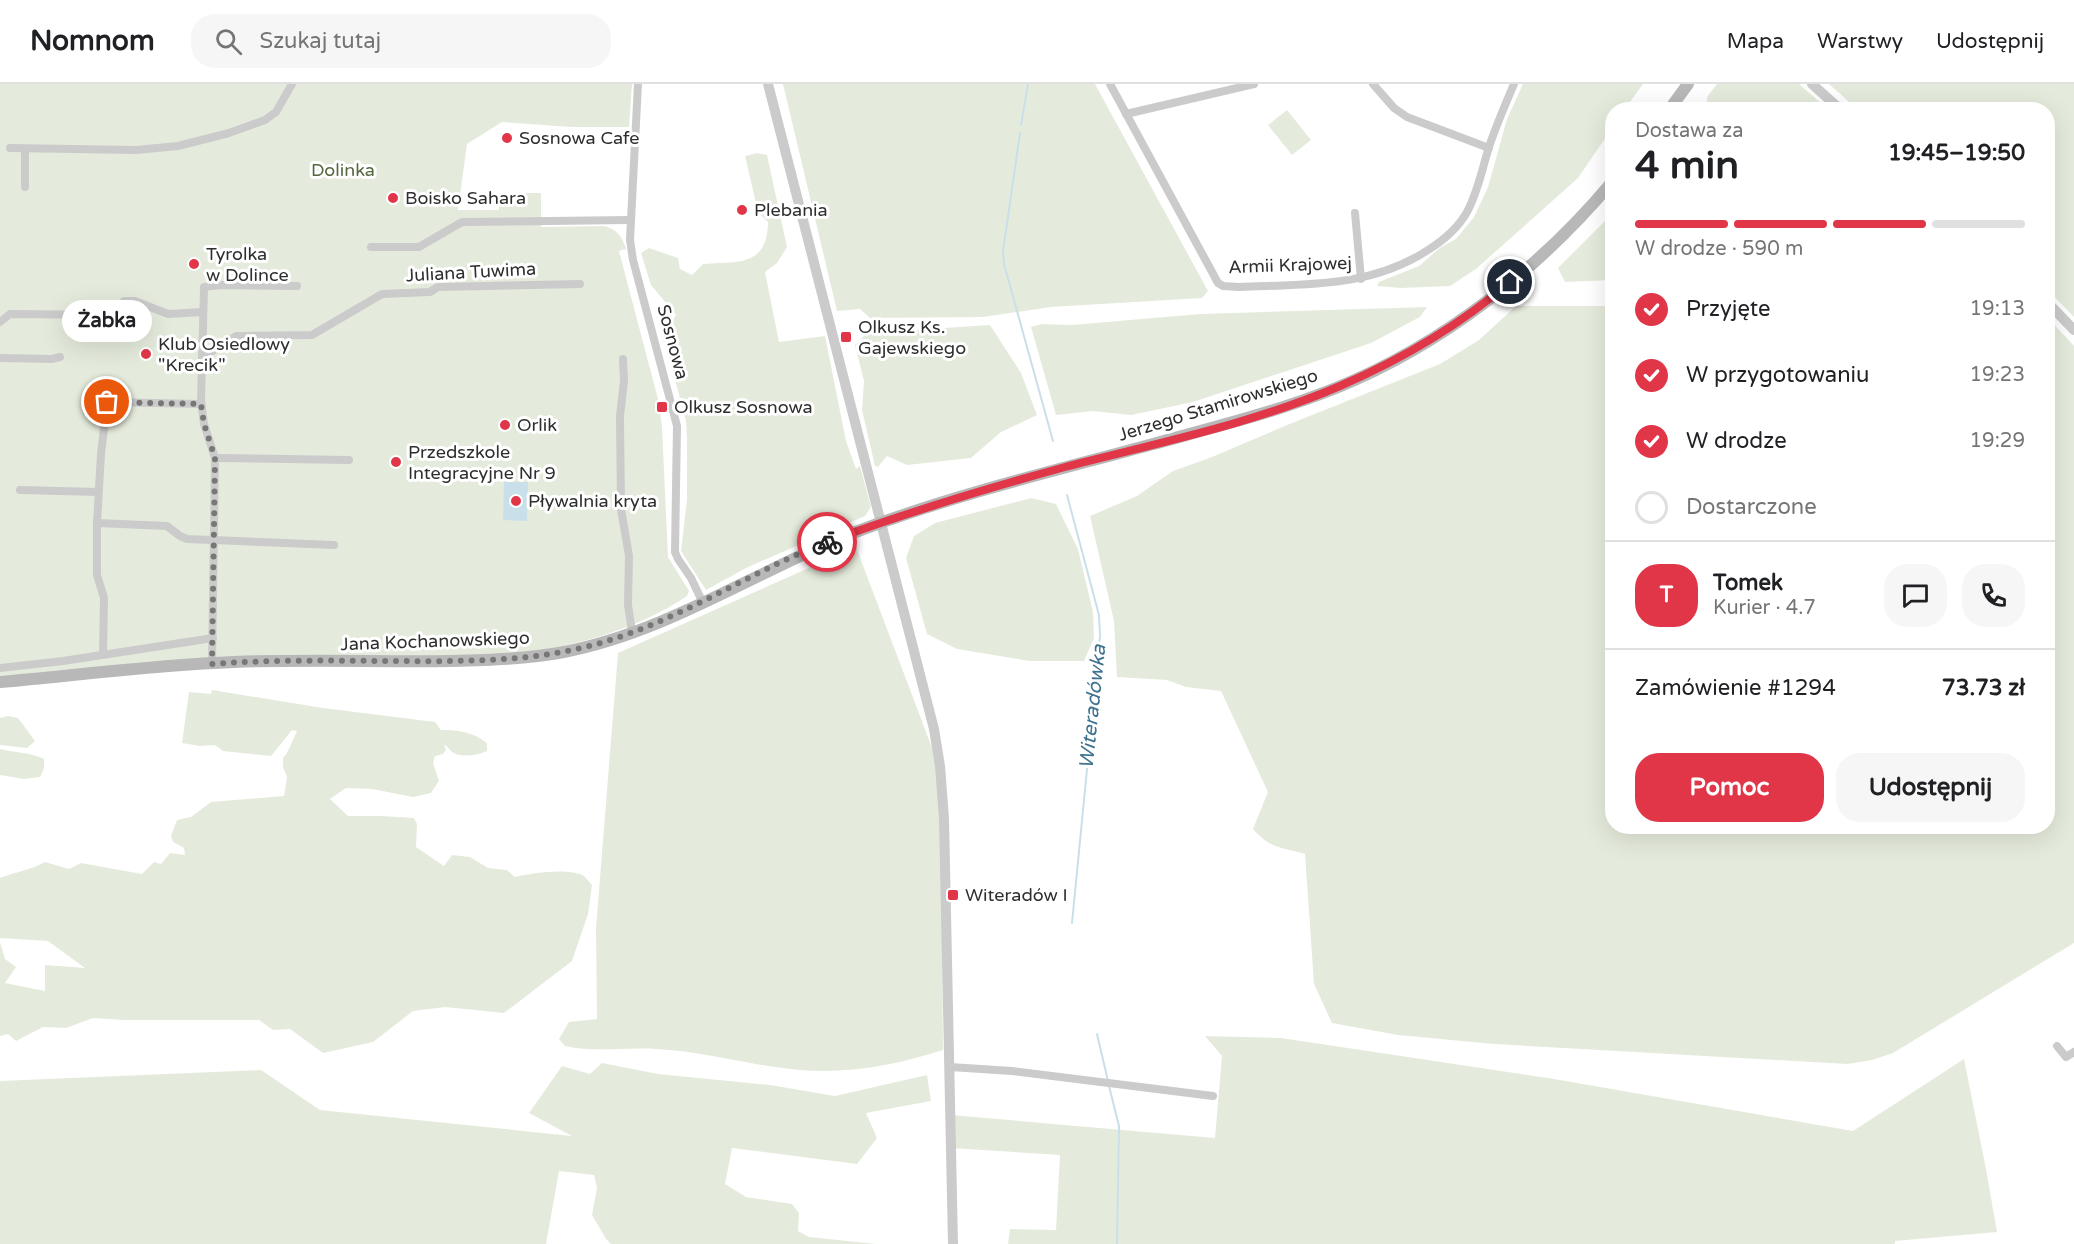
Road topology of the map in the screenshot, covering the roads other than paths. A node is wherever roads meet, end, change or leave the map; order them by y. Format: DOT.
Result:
graph roads {
  1 [pos="292,84"];
  2 [pos="638,84"];
  3 [pos="768,84"];
  4 [pos="1110,84"];
  5 [pos="1254,84"];
  6 [pos="1373,84"];
  7 [pos="1514,84"];
  8 [pos="1688,84"];
  9 [pos="1812,84"];
  10 [pos="1675,102"];
  11 [pos="1832,102"];
  12 [pos="1126,114"];
  13 [pos="10,148"];
  14 [pos="1489,148"];
  15 [pos="25,149"];
  16 [pos="25,187"];
  17 [pos="1605,190"];
  18 [pos="1355,213"];
  19 [pos="630,220"];
  20 [pos="371,247"];
  21 [pos="1361,279"];
  22 [pos="580,284"];
  23 [pos="297,286"];
  24 [pos="2055,310"];
  25 [pos="203,312"];
  26 [pos="0,322"];
  27 [pos="2074,330"];
  28 [pos="60,357"];
  29 [pos="0,358"];
  30 [pos="202,358"];
  31 [pos="623,360"];
  32 [pos="201,404"];
  33 [pos="215,458"];
  34 [pos="349,460"];
  35 [pos="21,490"];
  36 [pos="98,492"];
  37 [pos="881,522"];
  38 [pos="98,523"];
  39 [pos="215,539"];
  40 [pos="334,544"];
  41 [pos="703,603"];
  42 [pos="632,632"];
  43 [pos="213,638"];
  44 [pos="103,655"];
  45 [pos="212,664"];
  46 [pos="0,668"];
  47 [pos="0,682"];
  48 [pos="2057,1046"];
  49 [pos="2074,1052"];
  50 [pos="950,1067"];
  51 [pos="1213,1096"];
  52 [pos="953,1244"];
  1 -- 15 [label="street"];
  2 -- 19 [label="street, Sosnowa"];
  3 -- 37 [label="street"];
  4 -- 12 [label="street, Armii Krajowej"];
  5 -- 12 [label="street"];
  6 -- 14 [label="street"];
  7 -- 14 [label="street, Armii Krajowej"];
  8 -- 10 [label="main road"];
  9 -- 11 [label="street"];
  12 -- 21 [label="street, Armii Krajowej"];
  13 -- 15 [label="street"];
  14 -- 21 [label="street, Armii Krajowej"];
  15 -- 16 [label="street"];
  17 -- 37 [label="main road, Jerzego Stamirowskiego"];
  18 -- 21 [label="street"];
  19 -- 20 [label="street, Juliana Tuwima"];
  19 -- 41 [label="street, Sosnowa"];
  22 -- 30 [label="street, Juliana Tuwima"];
  23 -- 25 [label="street"];
  24 -- 27 [label="street"];
  25 -- 26 [label="street"];
  25 -- 30 [label="street"];
  28 -- 29 [label="street"];
  30 -- 32 [label="street"];
  31 -- 42 [label="street"];
  32 -- 33 [label="street"];
  32 -- 36 [label="street"];
  33 -- 34 [label="street"];
  33 -- 39 [label="street"];
  35 -- 36 [label="street"];
  36 -- 38 [label="street"];
  37 -- 41 [label="main road, Jana Kochanowskiego"];
  37 -- 50 [label="street"];
  38 -- 39 [label="street"];
  38 -- 44 [label="street"];
  39 -- 40 [label="street"];
  39 -- 43 [label="street"];
  41 -- 42 [label="main road, Jana Kochanowskiego"];
  42 -- 45 [label="main road, Jana Kochanowskiego"];
  43 -- 44 [label="street"];
  43 -- 45 [label="street"];
  44 -- 46 [label="street"];
  45 -- 47 [label="main road, Jana Kochanowskiego"];
  48 -- 49 [label="street"];
  50 -- 51 [label="street"];
  50 -- 52 [label="street"];
}
